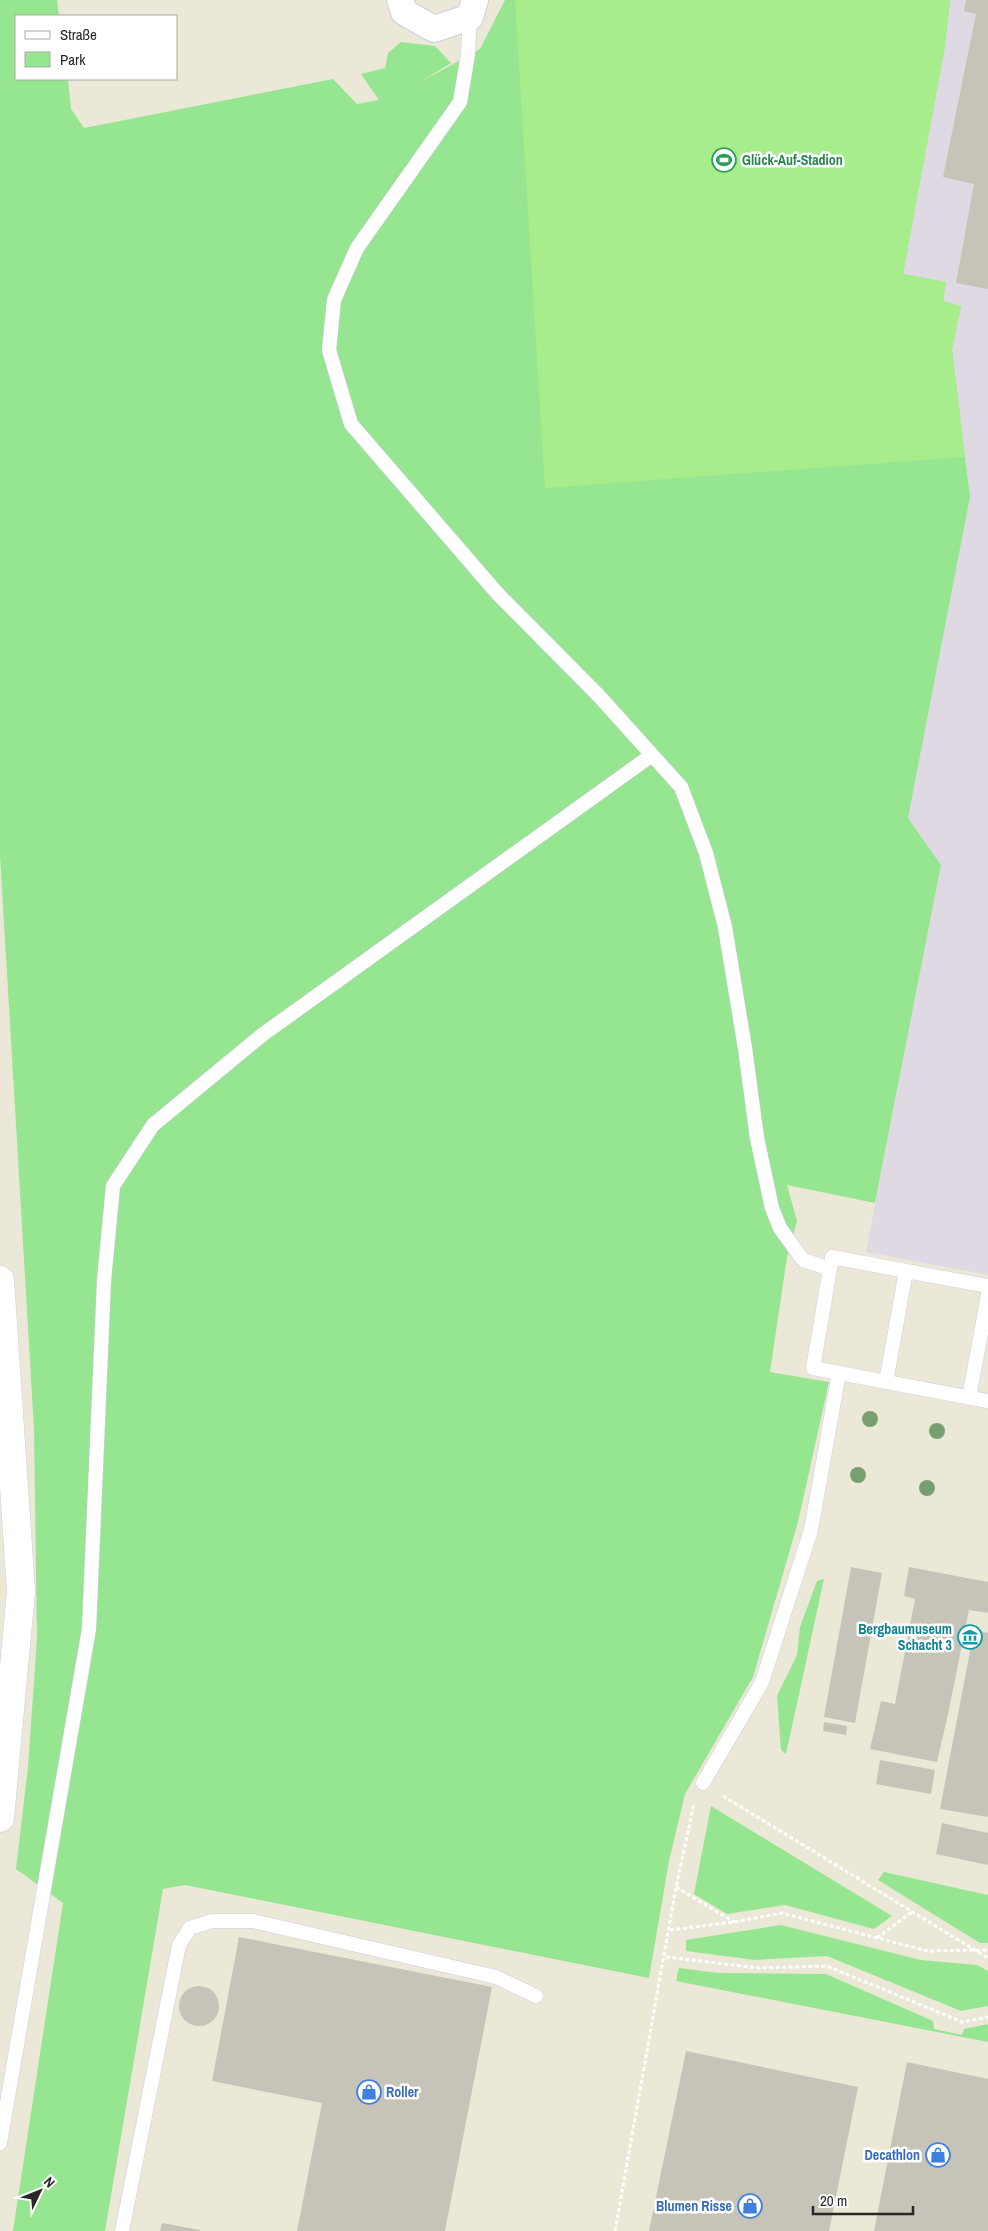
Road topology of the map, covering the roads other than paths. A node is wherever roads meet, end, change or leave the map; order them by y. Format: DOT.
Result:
graph roads {
  1 [pos="400,0"];
  2 [pos="473,8"];
  3 [pos="652,755"];
  4 [pos="830,1269"];
  5 [pos="906,1271"];
  6 [pos="0,1280"];
  7 [pos="988,1286"];
  8 [pos="988,1295"];
  9 [pos="839,1373"];
  10 [pos="886,1382"];
  11 [pos="969,1398"];
  12 [pos="988,1401"];
  13 [pos="703,1783"];
  14 [pos="0,1818"];
  15 [pos="536,1996"];
  16 [pos="0,2143"];
  17 [pos="122,2231"];
  1 -- 2 [label="street"];
  2 -- 3 [label="lane"];
  3 -- 4 [label="lane"];
  3 -- 16 [label="lane"];
  4 -- 5 [label="lane"];
  4 -- 9 [label="lane"];
  5 -- 7 [label="lane"];
  5 -- 10 [label="lane"];
  6 -- 14 [label="main road"];
  8 -- 11 [label="lane"];
  9 -- 10 [label="lane"];
  9 -- 13 [label="lane"];
  10 -- 11 [label="lane"];
  11 -- 12 [label="lane"];
  15 -- 17 [label="lane"];
}
